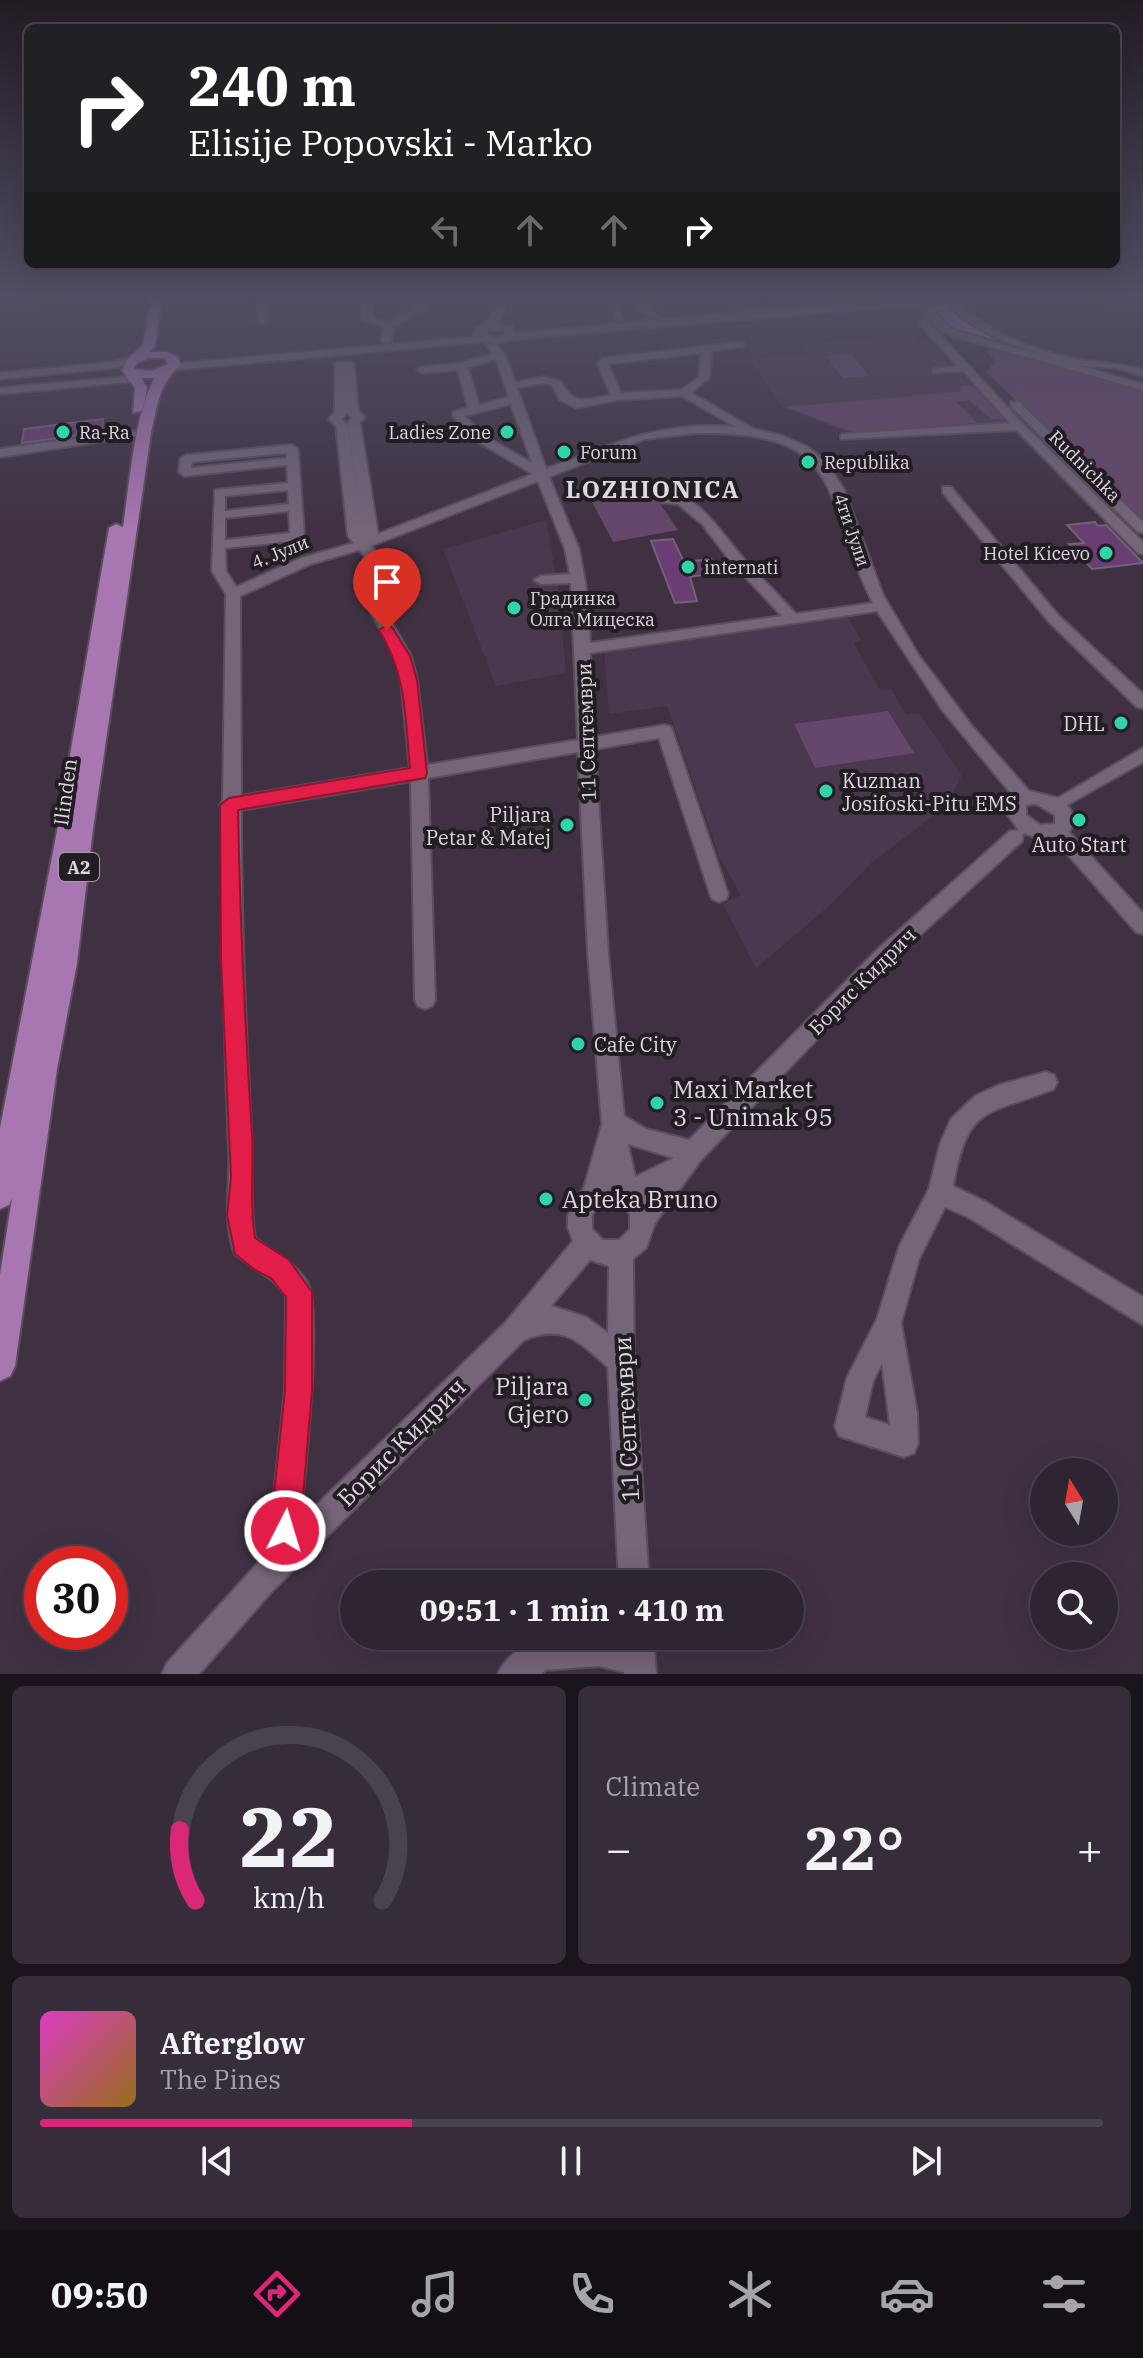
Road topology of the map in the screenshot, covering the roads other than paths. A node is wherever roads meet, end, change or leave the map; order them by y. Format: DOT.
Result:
graph roads {
  1 [pos="32,373"];
  2 [pos="107,373"];
  3 [pos="119,373"];
  4 [pos="134,373"];
  5 [pos="163,373"];
  6 [pos="339,373"];
  7 [pos="350,373"];
  8 [pos="464,373"];
  9 [pos="511,373"];
  10 [pos="607,373"];
  11 [pos="705,373"];
  12 [pos="969,373"];
  13 [pos="978,373"];
  14 [pos="984,373"];
  15 [pos="1098,373"];
  16 [pos="0,376"];
  17 [pos="0,382"];
  18 [pos="1143,387"];
  19 [pos="0,391"];
  20 [pos="514,392"];
  21 [pos="684,393"];
  22 [pos="617,397"];
  23 [pos="474,409"];
  24 [pos="1019,426"];
  25 [pos="749,430"];
  26 [pos="132,434"];
  27 [pos="845,437"];
  28 [pos="0,453"];
  29 [pos="293,461"];
  30 [pos="541,473"];
  31 [pos="294,486"];
  32 [pos="246,490"];
  33 [pos="947,490"];
  34 [pos="660,499"];
  35 [pos="295,507"];
  36 [pos="267,510"];
  37 [pos="246,512"];
  38 [pos="220,515"];
  39 [pos="268,527"];
  40 [pos="1143,529"];
  41 [pos="297,530"];
  42 [pos="246,535"];
  43 [pos="1143,538"];
  44 [pos="364,544"];
  45 [pos="218,545"];
  46 [pos="1143,550"];
  47 [pos="306,561"];
  48 [pos="577,578"];
  49 [pos="541,580"];
  50 [pos="233,594"];
  51 [pos="881,606"];
  52 [pos="793,619"];
  53 [pos="583,649"];
  54 [pos="1143,703"];
  55 [pos="586,744"];
  56 [pos="1143,754"];
  57 [pos="419,773"];
  58 [pos="1025,798"];
  59 [pos="229,805"];
  60 [pos="1063,815"];
  61 [pos="1018,828"];
  62 [pos="719,894"];
  63 [pos="1143,926"];
  64 [pos="425,1000"];
  65 [pos="1046,1082"];
  66 [pos="613,1122"];
  67 [pos="687,1160"];
  68 [pos="940,1192"];
  69 [pos="626,1194"];
  70 [pos="594,1195"];
  71 [pos="0,1196"];
  72 [pos="643,1219"];
  73 [pos="587,1243"];
  74 [pos="621,1254"];
  75 [pos="1143,1312"];
  76 [pos="888,1323"];
  77 [pos="514,1332"];
  78 [pos="621,1361"];
  79 [pos="0,1366"];
  80 [pos="282,1559"];
  81 [pos="633,1570"];
  82 [pos="639,1656"];
  83 [pos="178,1674"];
  84 [pos="514,1674"];
  1 -- 16 [label="street"];
  2 -- 17 [label="street"];
  3 -- 19 [label="street"];
  4 -- 26 [label="main road, Ilinden / A2"];
  5 -- 79 [label="main road, Ilinden / A2"];
  6 -- 44 [label="street"];
  7 -- 44 [label="street"];
  8 -- 23 [label="street"];
  9 -- 20 [label="street, 11 Септември"];
  10 -- 22 [label="street"];
  11 -- 21 [label="street"];
  12 -- 24 [label="street, Rudnichka"];
  13 -- 43 [label="street, Rudnichka"];
  14 -- 40 [label="street"];
  15 -- 18 [label="street"];
  20 -- 22 [label="street"];
  20 -- 23 [label="street"];
  20 -- 30 [label="street, 11 Септември"];
  21 -- 22 [label="street"];
  21 -- 25 [label="street"];
  23 -- 30 [label="street"];
  24 -- 27 [label="street"];
  24 -- 46 [label="street, Rudnichka"];
  25 -- 30 [label="street, 4ти Јули"];
  25 -- 51 [label="street, 4ти Јули"];
  26 -- 28 [label="street"];
  26 -- 71 [label="main road, Ilinden / A2"];
  29 -- 29 [label="street"];
  29 -- 31 [label="street"];
  30 -- 44 [label="street, 4. Јули"];
  30 -- 48 [label="street, 11 Септември"];
  31 -- 32 [label="street"];
  31 -- 35 [label="street"];
  32 -- 37 [label="street"];
  32 -- 38 [label="street"];
  33 -- 54 [label="street"];
  34 -- 52 [label="street"];
  35 -- 36 [label="street"];
  35 -- 41 [label="street"];
  36 -- 37 [label="street"];
  36 -- 39 [label="street"];
  37 -- 38 [label="street"];
  37 -- 42 [label="street"];
  38 -- 45 [label="street"];
  39 -- 41 [label="street"];
  39 -- 42 [label="street"];
  41 -- 42 [label="street"];
  41 -- 47 [label="street"];
  42 -- 45 [label="street"];
  44 -- 47 [label="street, 4. Јули"];
  44 -- 57 [label="street"];
  45 -- 50 [label="street"];
  47 -- 50 [label="street, 4. Јули"];
  48 -- 49 [label="street"];
  48 -- 53 [label="street, 11 Септември"];
  50 -- 59 [label="street"];
  51 -- 52 [label="street"];
  51 -- 58 [label="street, 4ти Јули"];
  52 -- 53 [label="street"];
  53 -- 55 [label="street, 11 Септември"];
  55 -- 57 [label="street"];
  55 -- 62 [label="street"];
  55 -- 66 [label="street, 11 Септември"];
  56 -- 60 [label="street"];
  57 -- 59 [label="street"];
  57 -- 64 [label="street"];
  58 -- 60 [label="street"];
  58 -- 61 [label="street"];
  59 -- 80 [label="street"];
  60 -- 61 [label="street"];
  60 -- 63 [label="street"];
  61 -- 67 [label="street, Борис Кидрич"];
  65 -- 68 [label="street"];
  66 -- 67 [label="street"];
  66 -- 69 [label="street"];
  66 -- 70 [label="street"];
  67 -- 69 [label="street"];
  67 -- 72 [label="street"];
  68 -- 75 [label="street"];
  68 -- 76 [label="street"];
  69 -- 70 [label="street"];
  69 -- 72 [label="street"];
  70 -- 73 [label="street"];
  72 -- 74 [label="street"];
  73 -- 74 [label="street"];
  73 -- 77 [label="street, Борис Кидрич"];
  74 -- 78 [label="street, 11 Септември"];
  76 -- 76 [label="street"];
  77 -- 78 [label="street"];
  77 -- 80 [label="street, Борис Кидрич"];
  78 -- 81 [label="street, 11 Септември"];
  80 -- 83 [label="street, Борис Кидрич"];
  82 -- 84 [label="street"];
}
